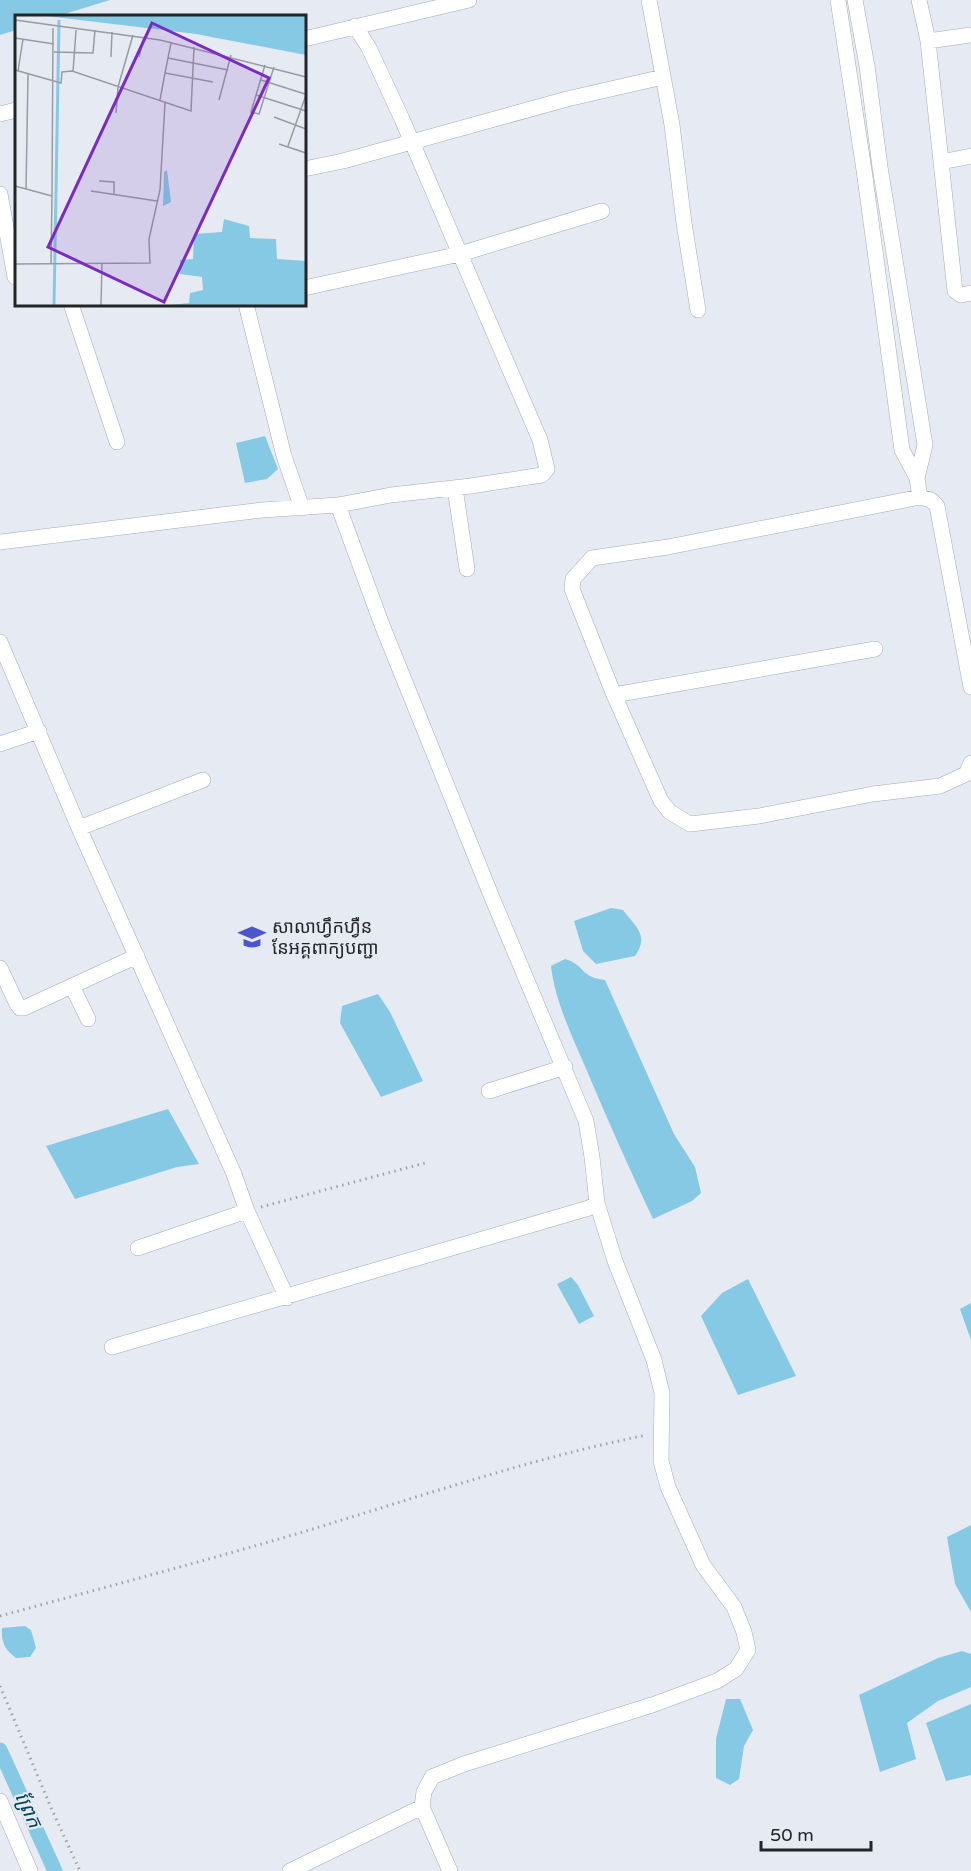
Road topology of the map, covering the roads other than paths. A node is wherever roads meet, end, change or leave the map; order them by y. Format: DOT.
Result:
graph roads {
  1 [pos="469,0"];
  2 [pos="649,0"];
  3 [pos="838,0"];
  4 [pos="855,0"];
  5 [pos="919,0"];
  6 [pos="355,26"];
  7 [pos="971,35"];
  8 [pos="306,38"];
  9 [pos="928,41"];
  10 [pos="663,77"];
  11 [pos="15,110"];
  12 [pos="0,114"];
  13 [pos="412,143"];
  14 [pos="971,156"];
  15 [pos="941,162"];
  16 [pos="306,169"];
  17 [pos="0,194"];
  18 [pos="602,211"];
  19 [pos="460,254"];
  20 [pos="15,277"];
  21 [pos="306,288"];
  22 [pos="971,293"];
  23 [pos="72,306"];
  24 [pos="246,306"];
  25 [pos="698,310"];
  26 [pos="117,442"];
  27 [pos="917,478"];
  28 [pos="455,488"];
  29 [pos="920,497"];
  30 [pos="338,505"];
  31 [pos="302,508"];
  32 [pos="0,542"];
  33 [pos="467,569"];
  34 [pos="0,642"];
  35 [pos="875,649"];
  36 [pos="971,687"];
  37 [pos="614,695"];
  38 [pos="39,731"];
  39 [pos="0,744"];
  40 [pos="971,763"];
  41 [pos="203,780"];
  42 [pos="79,828"];
  43 [pos="137,956"];
  44 [pos="0,968"];
  45 [pos="72,986"];
  46 [pos="88,1018"];
  47 [pos="565,1068"];
  48 [pos="489,1091"];
  49 [pos="597,1203"];
  50 [pos="247,1211"];
  51 [pos="138,1248"];
  52 [pos="287,1298"];
  53 [pos="112,1347"];
  54 [pos="0,1801"];
  55 [pos="422,1807"];
  56 [pos="30,1871"];
  57 [pos="290,1871"];
  58 [pos="450,1871"];
  1 -- 6 [label="street"];
  2 -- 10 [label="street"];
  3 -- 27 [label="street"];
  4 -- 27 [label="street"];
  5 -- 9 [label="street"];
  6 -- 8 [label="street"];
  6 -- 13 [label="street"];
  7 -- 9 [label="street"];
  9 -- 15 [label="street"];
  10 -- 13 [label="street"];
  10 -- 25 [label="street"];
  11 -- 12 [label="street"];
  13 -- 16 [label="street"];
  13 -- 19 [label="street"];
  14 -- 15 [label="street"];
  15 -- 22 [label="street"];
  17 -- 20 [label="street"];
  18 -- 19 [label="street"];
  19 -- 21 [label="street"];
  19 -- 28 [label="street"];
  23 -- 26 [label="street"];
  24 -- 31 [label="street"];
  27 -- 29 [label="street"];
  28 -- 30 [label="street"];
  28 -- 33 [label="street"];
  29 -- 36 [label="street"];
  29 -- 37 [label="street"];
  30 -- 31 [label="street"];
  30 -- 47 [label="street"];
  31 -- 32 [label="street"];
  34 -- 38 [label="street"];
  35 -- 37 [label="street"];
  37 -- 40 [label="street"];
  38 -- 39 [label="street"];
  38 -- 42 [label="street"];
  41 -- 42 [label="street"];
  42 -- 43 [label="street"];
  43 -- 45 [label="street"];
  43 -- 50 [label="street"];
  44 -- 45 [label="street"];
  45 -- 46 [label="street"];
  47 -- 48 [label="street"];
  47 -- 49 [label="street"];
  49 -- 52 [label="street"];
  49 -- 55 [label="street"];
  50 -- 51 [label="street"];
  50 -- 52 [label="street"];
  52 -- 53 [label="street"];
  54 -- 56 [label="street"];
  55 -- 57 [label="street"];
  55 -- 58 [label="street"];
}
